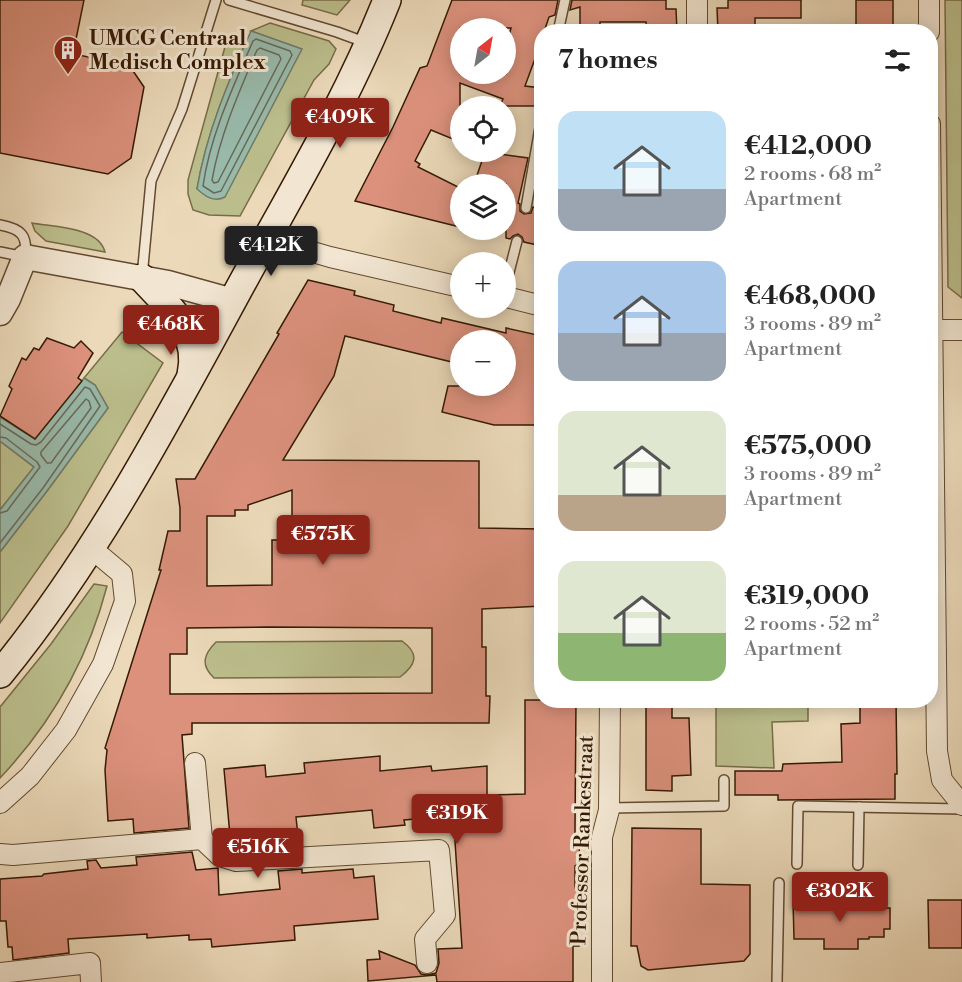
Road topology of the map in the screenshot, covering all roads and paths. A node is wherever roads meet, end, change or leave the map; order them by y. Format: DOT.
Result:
graph roads {
  1 [pos="216,0"];
  2 [pos="229,0"];
  3 [pos="387,0"];
  4 [pos="565,0"];
  5 [pos="697,0"];
  6 [pos="929,0"];
  7 [pos="560,24"];
  8 [pos="697,24"];
  9 [pos="929,24"];
  10 [pos="370,44"];
  11 [pos="534,162"];
  12 [pos="526,208"];
  13 [pos="0,225"];
  14 [pos="270,232"];
  15 [pos="517,241"];
  16 [pos="0,252"];
  17 [pos="514,252"];
  18 [pos="26,257"];
  19 [pos="141,278"];
  20 [pos="450,285"];
  21 [pos="516,300"];
  22 [pos="233,301"];
  23 [pos="534,304"];
  24 [pos="0,313"];
  25 [pos="938,330"];
  26 [pos="962,330"];
  27 [pos="191,377"];
  28 [pos="91,549"];
  29 [pos="0,674"];
  30 [pos="610,708"];
  31 [pos="936,708"];
  32 [pos="195,763"];
  33 [pos="724,780"];
  34 [pos="0,803"];
  35 [pos="962,805"];
  36 [pos="859,807"];
  37 [pos="609,808"];
  38 [pos="962,809"];
  39 [pos="202,839"];
  40 [pos="0,855"];
  41 [pos="797,864"];
  42 [pos="858,865"];
  43 [pos="779,883"];
  44 [pos="427,963"];
  45 [pos="0,973"];
  46 [pos="91,982"];
  47 [pos="602,982"];
  48 [pos="777,982"];
  1 -- 19 [label="lane"];
  2 -- 10 [label="lane"];
  3 -- 10 [label="main road"];
  4 -- 7 [label="lane"];
  5 -- 8 [label="street"];
  6 -- 9 [label="street"];
  10 -- 14 [label="main road"];
  11 -- 12 [label="lane"];
  13 -- 18 [label="lane"];
  14 -- 20 [label="street"];
  14 -- 22 [label="main road"];
  15 -- 17 [label="lane"];
  16 -- 18 [label="lane"];
  18 -- 19 [label="street"];
  18 -- 24 [label="street"];
  19 -- 22 [label="street"];
  19 -- 27 [label="main road"];
  21 -- 23 [label="street"];
  22 -- 27 [label="main road"];
  25 -- 26 [label="street"];
  27 -- 28 [label="main road"];
  28 -- 29 [label="main road"];
  28 -- 34 [label="street"];
  30 -- 37 [label="street, Professor Rankestraat"];
  31 -- 35 [label="street"];
  32 -- 39 [label="street"];
  33 -- 37 [label="lane"];
  36 -- 38 [label="lane"];
  36 -- 41 [label="lane"];
  36 -- 42 [label="lane"];
  37 -- 47 [label="street, Professor Rankestraat"];
  39 -- 40 [label="street"];
  39 -- 44 [label="street"];
  43 -- 48 [label="lane"];
  45 -- 46 [label="street"];
}
